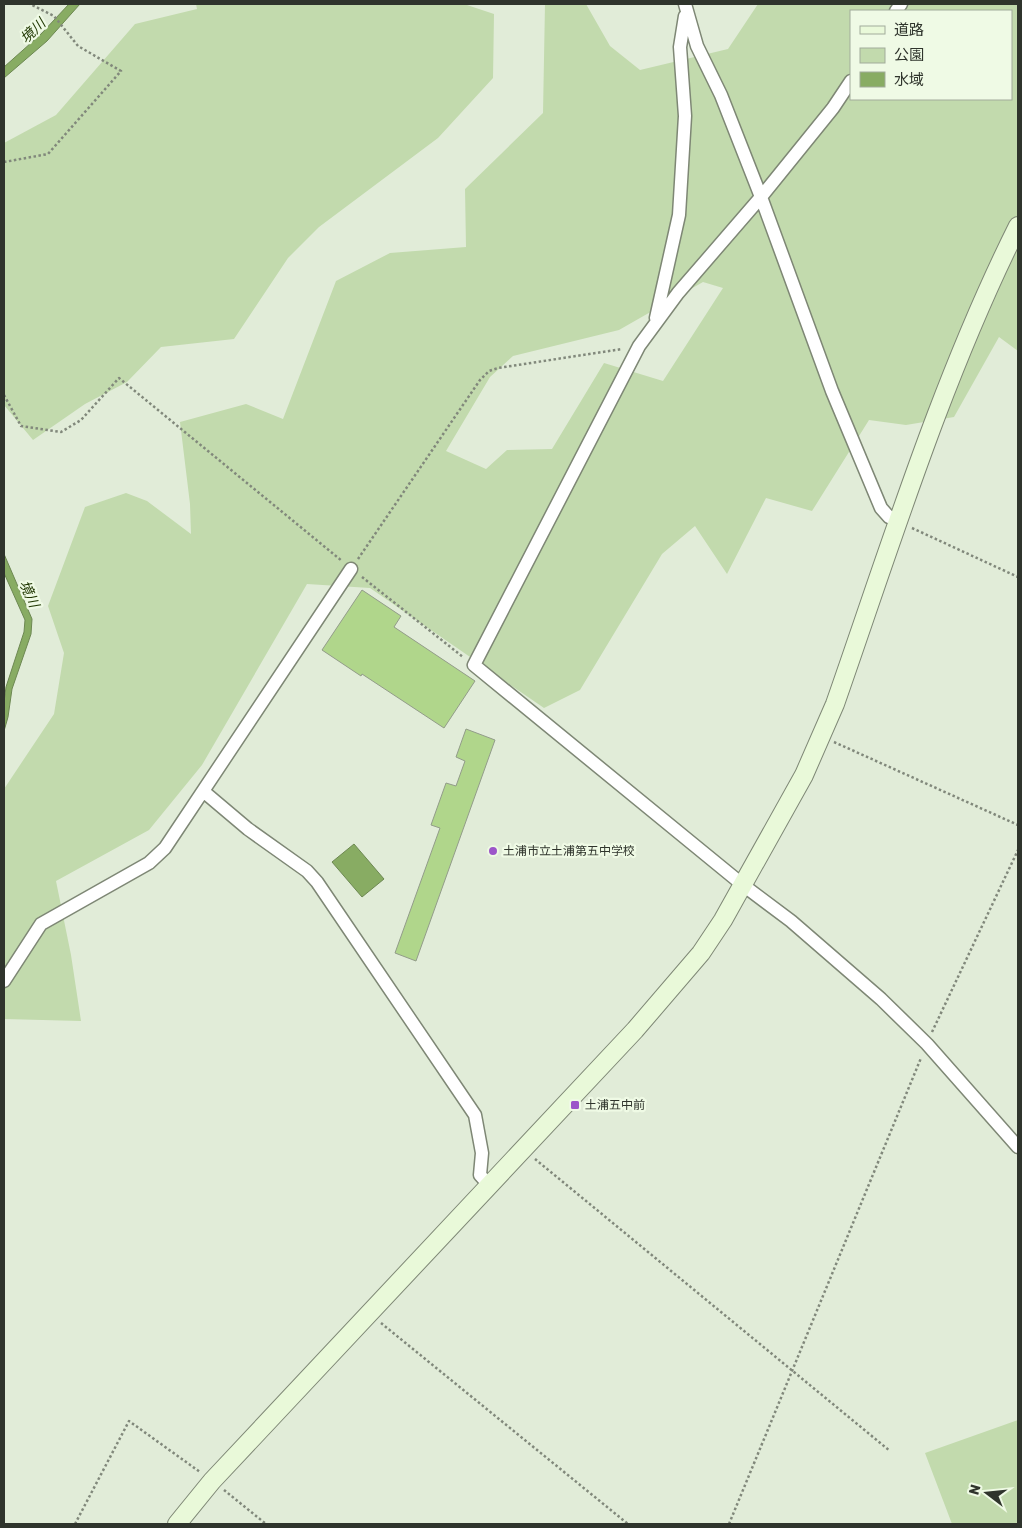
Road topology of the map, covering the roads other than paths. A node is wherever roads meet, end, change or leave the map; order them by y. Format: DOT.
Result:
graph roads {
  1 [pos="685,7"];
  2 [pos="850,82"];
  3 [pos="761,197"];
  4 [pos="1018,226"];
  5 [pos="655,325"];
  6 [pos="899,522"];
  7 [pos="351,569"];
  8 [pos="203,791"];
  9 [pos="743,885"];
  10 [pos="4,981"];
  11 [pos="1018,1147"];
  12 [pos="489,1185"];
  13 [pos="177,1524"];
  1 -- 3 [label="street"];
  1 -- 5 [label="street"];
  2 -- 3 [label="street"];
  3 -- 5 [label="street"];
  3 -- 6 [label="street"];
  4 -- 6 [label="street"];
  5 -- 9 [label="street"];
  6 -- 9 [label="street"];
  7 -- 8 [label="street"];
  8 -- 10 [label="street"];
  8 -- 12 [label="street"];
  9 -- 11 [label="street"];
  9 -- 12 [label="street"];
  12 -- 13 [label="street"];
}
